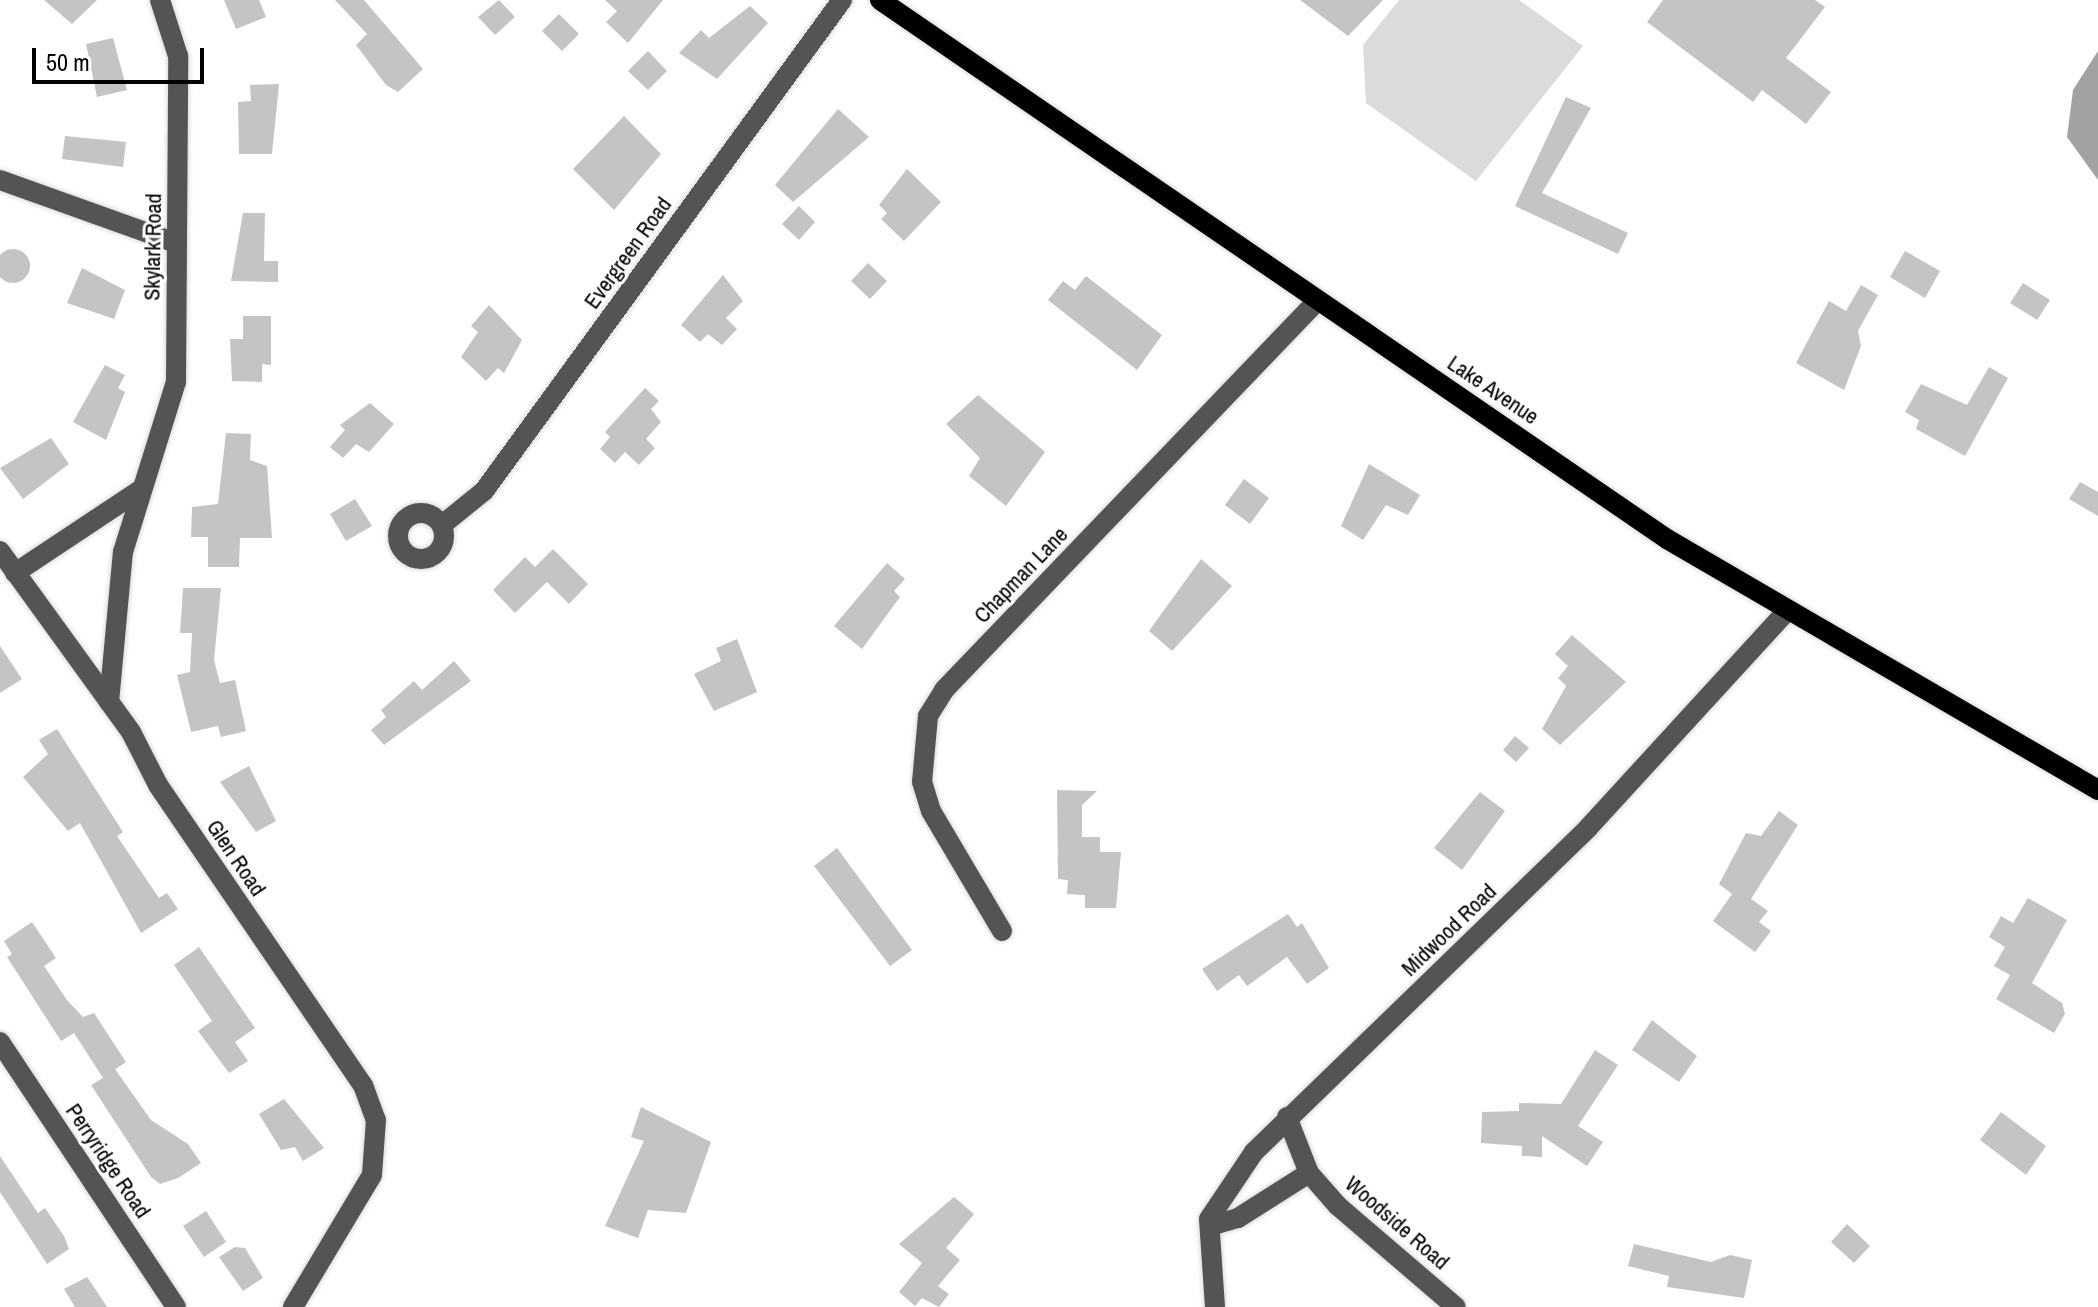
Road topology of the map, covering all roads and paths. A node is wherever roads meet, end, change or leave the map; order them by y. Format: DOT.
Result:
graph roads {
  1 [pos="160,0"];
  2 [pos="842,0"];
  3 [pos="880,0"];
  4 [pos="0,180"];
  5 [pos="176,243"];
  6 [pos="1318,300"];
  7 [pos="140,490"];
  8 [pos="442,525"];
  9 [pos="0,551"];
  10 [pos="15,573"];
  11 [pos="1785,613"];
  12 [pos="109,702"];
  13 [pos="2098,790"];
  14 [pos="1002,931"];
  15 [pos="0,1042"];
  16 [pos="1287,1117"];
  17 [pos="1309,1173"];
  18 [pos="1210,1226"];
  19 [pos="176,1307"];
  20 [pos="293,1307"];
  21 [pos="1215,1307"];
  22 [pos="1456,1307"];
  1 -- 5 [label="street, Skylark Road"];
  2 -- 8 [label="street, Evergreen Road"];
  3 -- 6 [label="main road, Lake Avenue"];
  4 -- 5 [label="street"];
  5 -- 7 [label="street, Skylark Road"];
  6 -- 11 [label="main road, Lake Avenue"];
  6 -- 14 [label="street, Chapman Lane"];
  7 -- 10 [label="street, Skylark Road"];
  7 -- 12 [label="street, Skylark Road"];
  9 -- 10 [label="street, Glen Road"];
  10 -- 12 [label="street, Glen Road"];
  11 -- 13 [label="main road, Lake Avenue"];
  11 -- 16 [label="street, Midwood Road"];
  12 -- 20 [label="street, Glen Road"];
  15 -- 19 [label="street, Perryridge Road"];
  16 -- 17 [label="street, Woodside Road"];
  16 -- 18 [label="street, Midwood Road"];
  17 -- 18 [label="street"];
  17 -- 22 [label="street, Woodside Road"];
  18 -- 21 [label="street, Midwood Road"];
}
